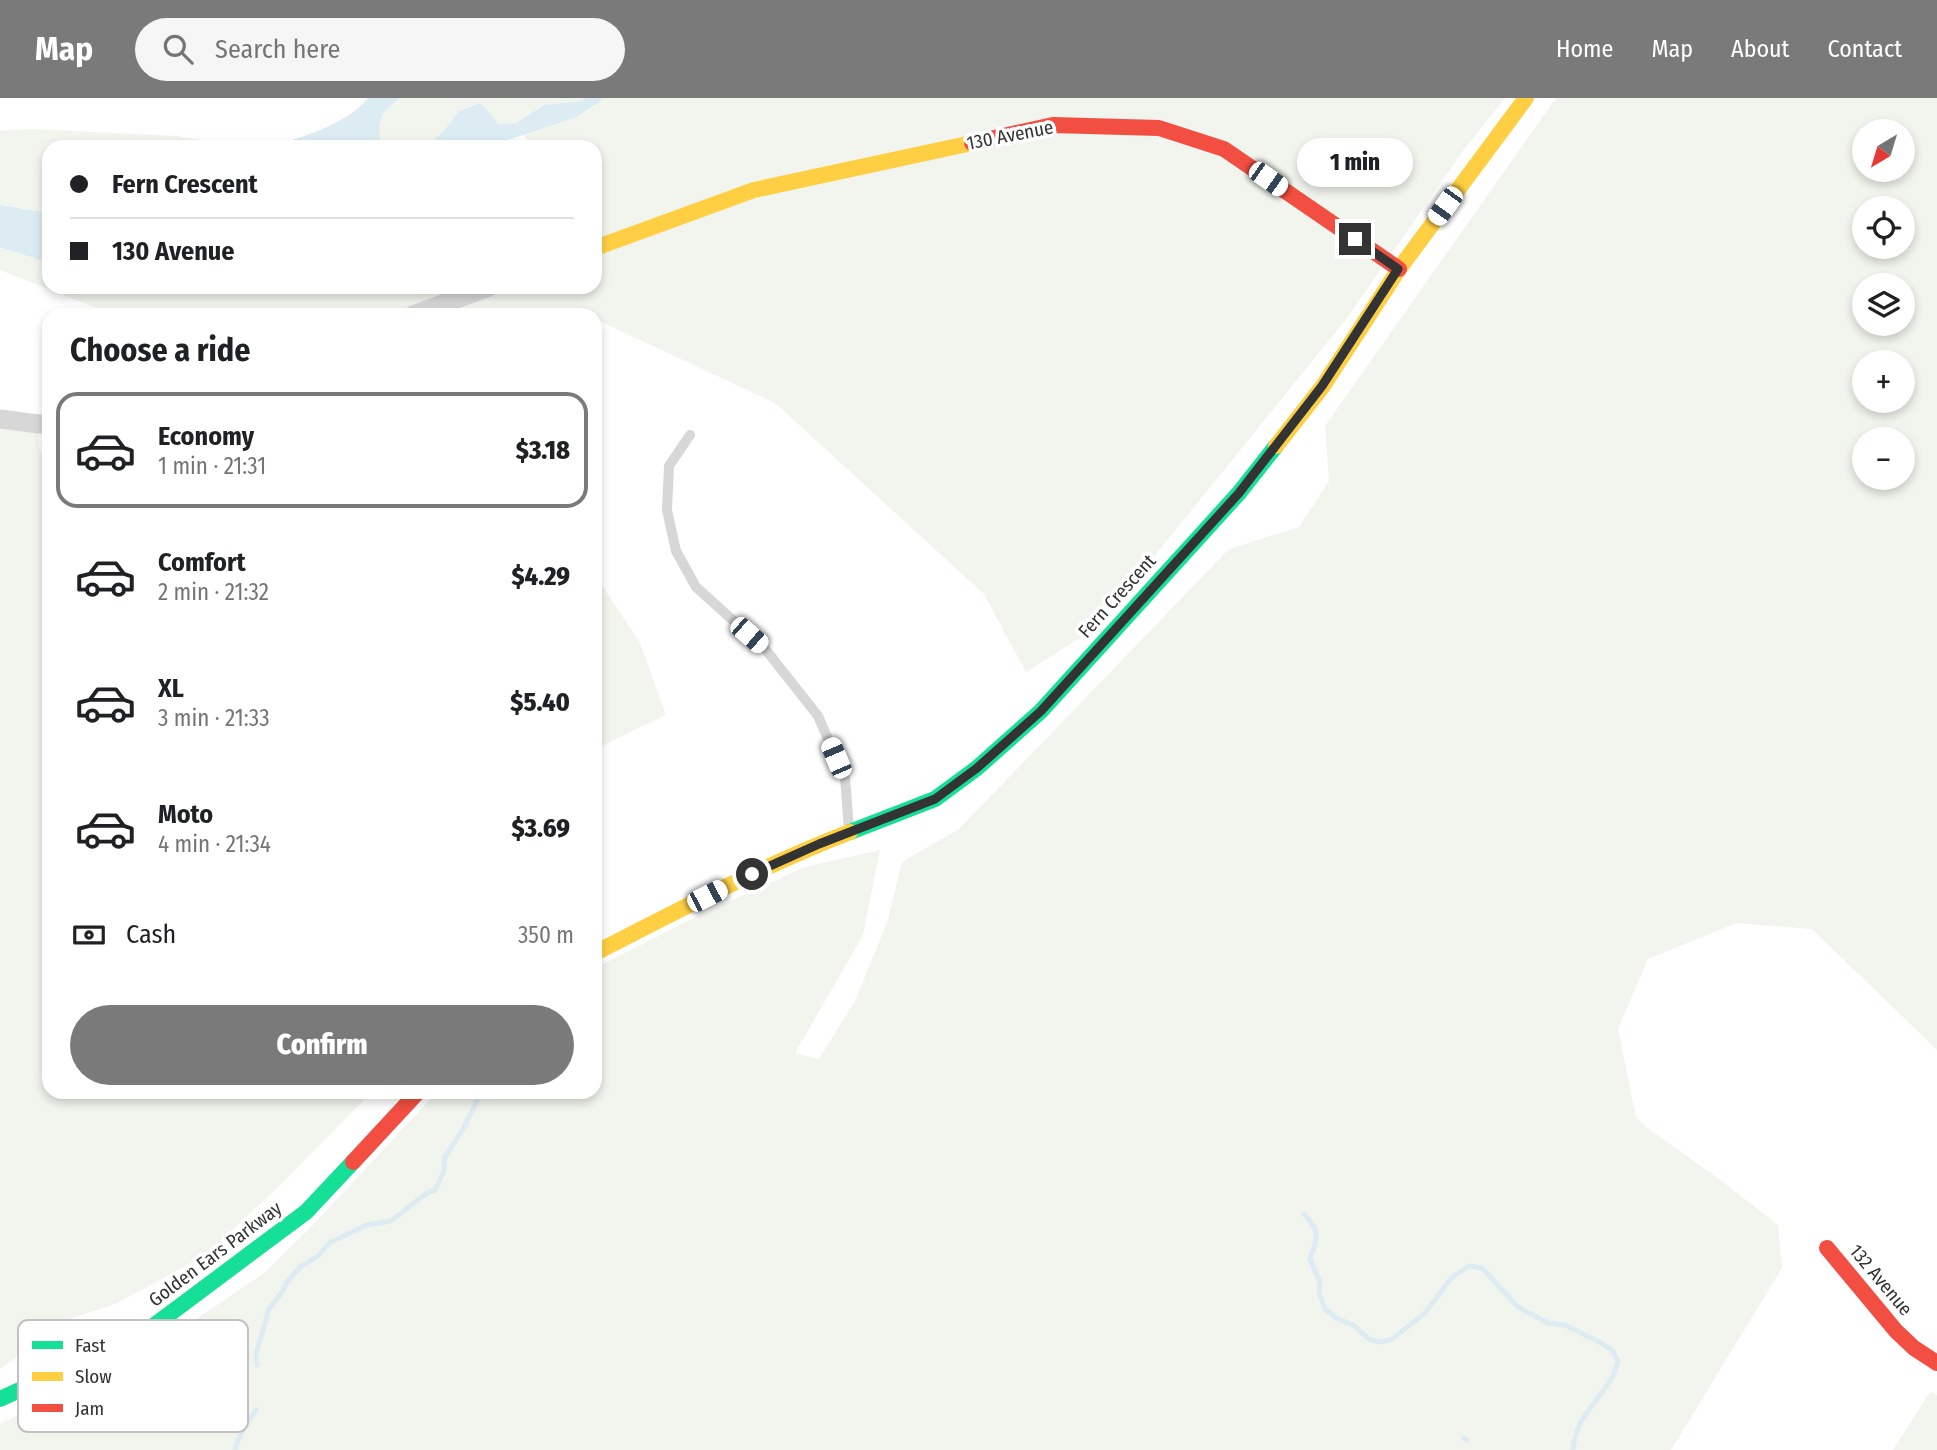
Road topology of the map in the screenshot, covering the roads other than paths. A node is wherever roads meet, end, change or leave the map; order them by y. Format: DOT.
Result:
graph roads {
  1 [pos="1526,98"];
  2 [pos="602,245"];
  3 [pos="1398,269"];
  4 [pos="470,294"];
  5 [pos="431,308"];
  6 [pos="0,419"];
  7 [pos="42,424"];
  8 [pos="690,435"];
  9 [pos="849,832"];
  10 [pos="602,949"];
  11 [pos="411,1099"];
  12 [pos="1827,1248"];
  13 [pos="161,1320"];
  14 [pos="1937,1363"];
  15 [pos="18,1391"];
  16 [pos="0,1399"];
  1 -- 3 [label="street, Fern Crescent"];
  2 -- 3 [label="street, 130 Avenue"];
  3 -- 9 [label="street, Fern Crescent"];
  4 -- 5 [label="street"];
  6 -- 7 [label="street"];
  8 -- 9 [label="lane"];
  9 -- 10 [label="street, Fern Crescent"];
  11 -- 13 [label="street, Golden Ears Parkway"];
  12 -- 14 [label="street, 132 Avenue"];
  15 -- 16 [label="street, Golden Ears Parkway"];
}
